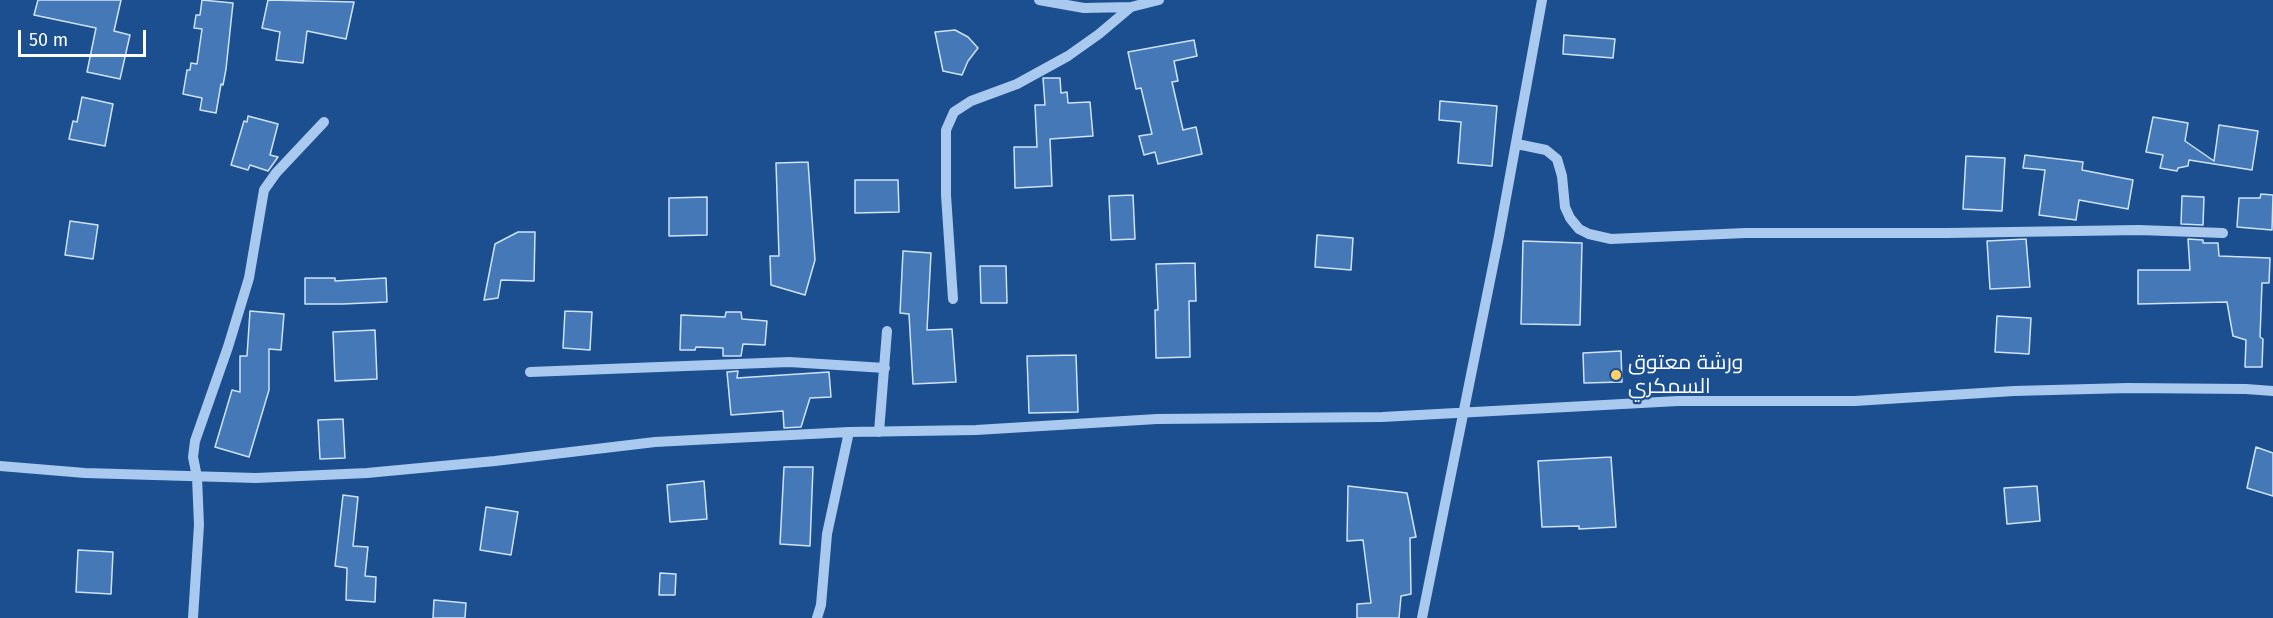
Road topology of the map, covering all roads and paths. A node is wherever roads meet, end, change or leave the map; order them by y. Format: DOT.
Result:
graph roads {
  1 [pos="1045,0"];
  2 [pos="1159,0"];
  3 [pos="1542,0"];
  4 [pos="1131,6"];
  5 [pos="324,122"];
  6 [pos="1517,144"];
  7 [pos="2223,233"];
  8 [pos="953,299"];
  9 [pos="887,331"];
  10 [pos="885,368"];
  11 [pos="530,372"];
  12 [pos="2273,391"];
  13 [pos="1464,412"];
  14 [pos="849,432"];
  15 [pos="879,432"];
  16 [pos="0,466"];
  17 [pos="197,477"];
  18 [pos="193,618"];
  19 [pos="817,618"];
  20 [pos="1422,618"];
  1 -- 4 [label="street"];
  2 -- 4 [label="street"];
  3 -- 6 [label="street"];
  4 -- 8 [label="street"];
  5 -- 17 [label="street"];
  6 -- 7 [label="street"];
  6 -- 13 [label="street"];
  9 -- 10 [label="street"];
  10 -- 11 [label="street"];
  10 -- 15 [label="street"];
  12 -- 13 [label="street"];
  13 -- 15 [label="street"];
  13 -- 20 [label="street"];
  14 -- 15 [label="street"];
  14 -- 17 [label="street"];
  14 -- 19 [label="street"];
  16 -- 17 [label="street"];
  17 -- 18 [label="street"];
}
